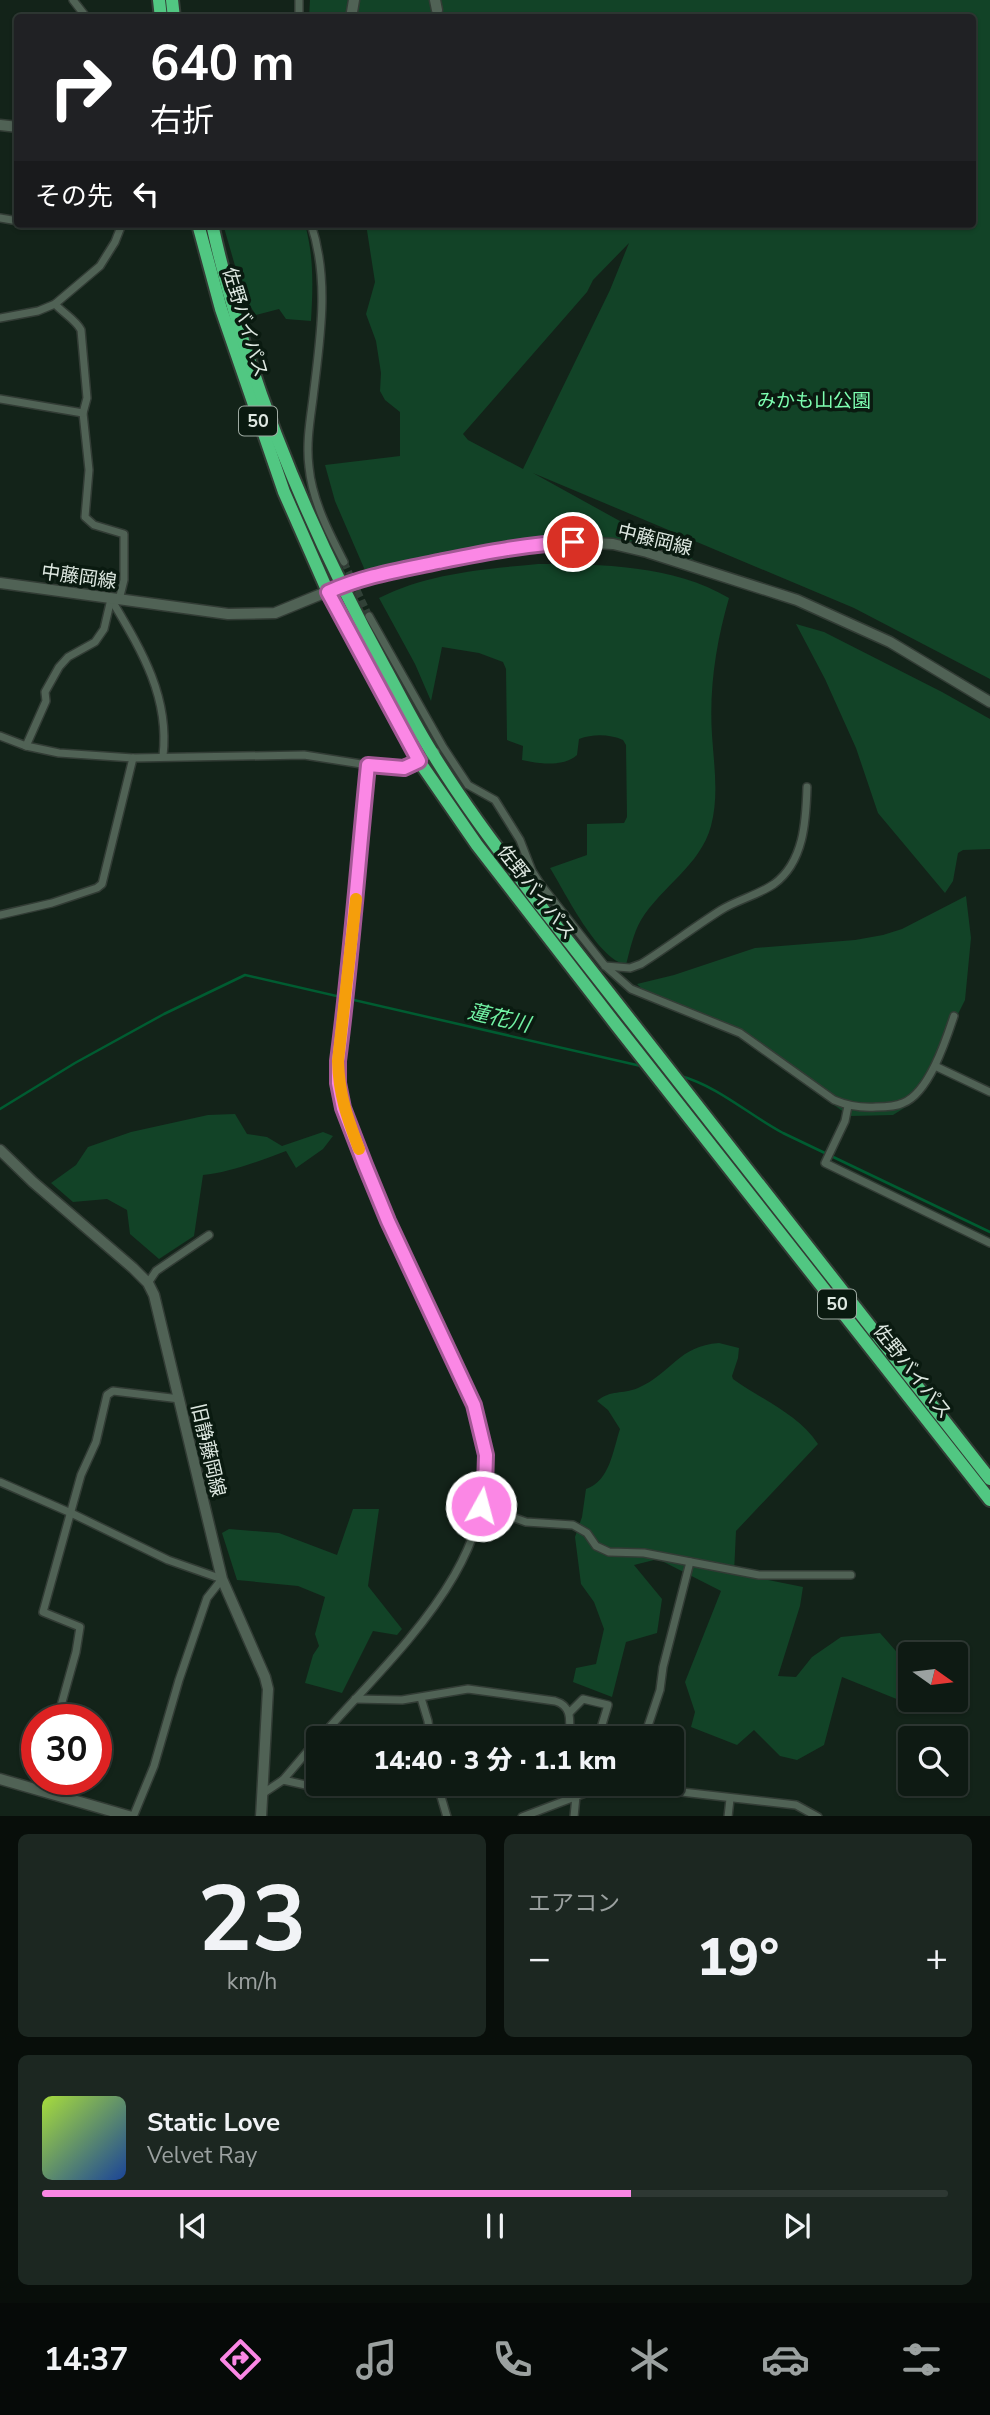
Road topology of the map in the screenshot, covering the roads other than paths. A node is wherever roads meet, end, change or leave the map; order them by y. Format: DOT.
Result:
graph roads {
  1 [pos="73,0"];
  2 [pos="84,14"];
  3 [pos="120,228"];
  4 [pos="199,228"];
  5 [pos="213,228"];
  6 [pos="312,228"];
  7 [pos="55,304"];
  8 [pos="0,318"];
  9 [pos="0,400"];
  10 [pos="83,413"];
  11 [pos="344,562"];
  12 [pos="0,583"];
  13 [pos="341,586"];
  14 [pos="328,592"];
  15 [pos="115,599"];
  16 [pos="369,616"];
  17 [pos="990,702"];
  18 [pos="0,736"];
  19 [pos="26,746"];
  20 [pos="438,750"];
  21 [pos="163,756"];
  22 [pos="133,758"];
  23 [pos="419,761"];
  24 [pos="368,765"];
  25 [pos="807,787"];
  26 [pos="0,915"];
  27 [pos="604,966"];
  28 [pos="954,1016"];
  29 [pos="935,1066"];
  30 [pos="990,1092"];
  31 [pos="848,1106"];
  32 [pos="0,1150"];
  33 [pos="209,1235"];
  34 [pos="990,1243"];
  35 [pos="148,1283"];
  36 [pos="180,1399"];
  37 [pos="990,1479"];
  38 [pos="0,1482"];
  39 [pos="990,1500"];
  40 [pos="481,1506"];
  41 [pos="71,1513"];
  42 [pos="690,1562"];
  43 [pos="851,1575"];
  44 [pos="222,1579"];
  45 [pos="421,1698"];
  46 [pos="355,1699"];
  47 [pos="61,1704"];
  48 [pos="569,1713"];
  49 [pos="331,1726"];
  50 [pos="429,1726"];
  51 [pos="569,1726"];
  52 [pos="602,1726"];
  53 [pos="648,1726"];
  54 [pos="306,1754"];
  55 [pos="0,1779"];
  56 [pos="283,1780"];
  57 [pos="21,1782"];
  58 [pos="306,1785"];
  59 [pos="684,1792"];
  60 [pos="262,1794"];
  61 [pos="69,1795"];
  62 [pos="441,1796"];
  63 [pos="576,1796"];
  64 [pos="730,1799"];
  65 [pos="132,1816"];
  66 [pos="261,1816"];
  67 [pos="447,1816"];
  68 [pos="522,1816"];
  69 [pos="575,1816"];
  70 [pos="728,1816"];
  71 [pos="818,1816"];
  1 -- 2 [label="street"];
  3 -- 7 [label="street"];
  4 -- 14 [label="highway, 佐野バイパス / 50"];
  5 -- 13 [label="highway, 佐野バイパス / 50"];
  6 -- 11 [label="street"];
  7 -- 8 [label="street"];
  7 -- 10 [label="street"];
  9 -- 10 [label="street"];
  10 -- 15 [label="street"];
  12 -- 15 [label="main road, 中藤岡線"];
  13 -- 14 [label="main road, 中藤岡線"];
  13 -- 17 [label="main road, 中藤岡線"];
  13 -- 20 [label="highway, 佐野バイパス / 50"];
  14 -- 15 [label="main road, 中藤岡線"];
  14 -- 23 [label="highway, 佐野バイパス / 50"];
  15 -- 19 [label="street"];
  15 -- 21 [label="street"];
  16 -- 20 [label="street"];
  18 -- 19 [label="street"];
  19 -- 22 [label="street"];
  20 -- 23 [label="street"];
  20 -- 27 [label="street"];
  20 -- 37 [label="highway, 佐野バイパス / 50"];
  21 -- 22 [label="street"];
  21 -- 24 [label="street"];
  22 -- 26 [label="street"];
  23 -- 24 [label="street"];
  23 -- 39 [label="highway, 佐野バイパス / 50"];
  24 -- 40 [label="street"];
  25 -- 27 [label="street"];
  27 -- 31 [label="street"];
  28 -- 29 [label="street"];
  29 -- 30 [label="street"];
  29 -- 31 [label="street"];
  31 -- 34 [label="street"];
  32 -- 35 [label="main road, 旧静藤岡線"];
  33 -- 35 [label="street"];
  35 -- 36 [label="main road, 旧静藤岡線"];
  36 -- 41 [label="street"];
  36 -- 44 [label="main road, 旧静藤岡線"];
  38 -- 41 [label="street"];
  40 -- 42 [label="street"];
  40 -- 46 [label="street"];
  41 -- 44 [label="street"];
  41 -- 47 [label="street"];
  42 -- 43 [label="street"];
  42 -- 53 [label="street"];
  44 -- 60 [label="main road, 旧静藤岡線"];
  44 -- 65 [label="street"];
  45 -- 46 [label="street"];
  45 -- 48 [label="street"];
  45 -- 50 [label="street"];
  46 -- 49 [label="street"];
  48 -- 51 [label="street"];
  48 -- 52 [label="street"];
  54 -- 56 [label="street"];
  55 -- 57 [label="main road"];
  56 -- 58 [label="street"];
  56 -- 60 [label="street"];
  59 -- 64 [label="street"];
  60 -- 66 [label="main road, 旧静藤岡線"];
  61 -- 65 [label="main road"];
  62 -- 67 [label="street"];
  63 -- 68 [label="street"];
  63 -- 69 [label="street"];
  64 -- 70 [label="street"];
  64 -- 71 [label="street"];
}
